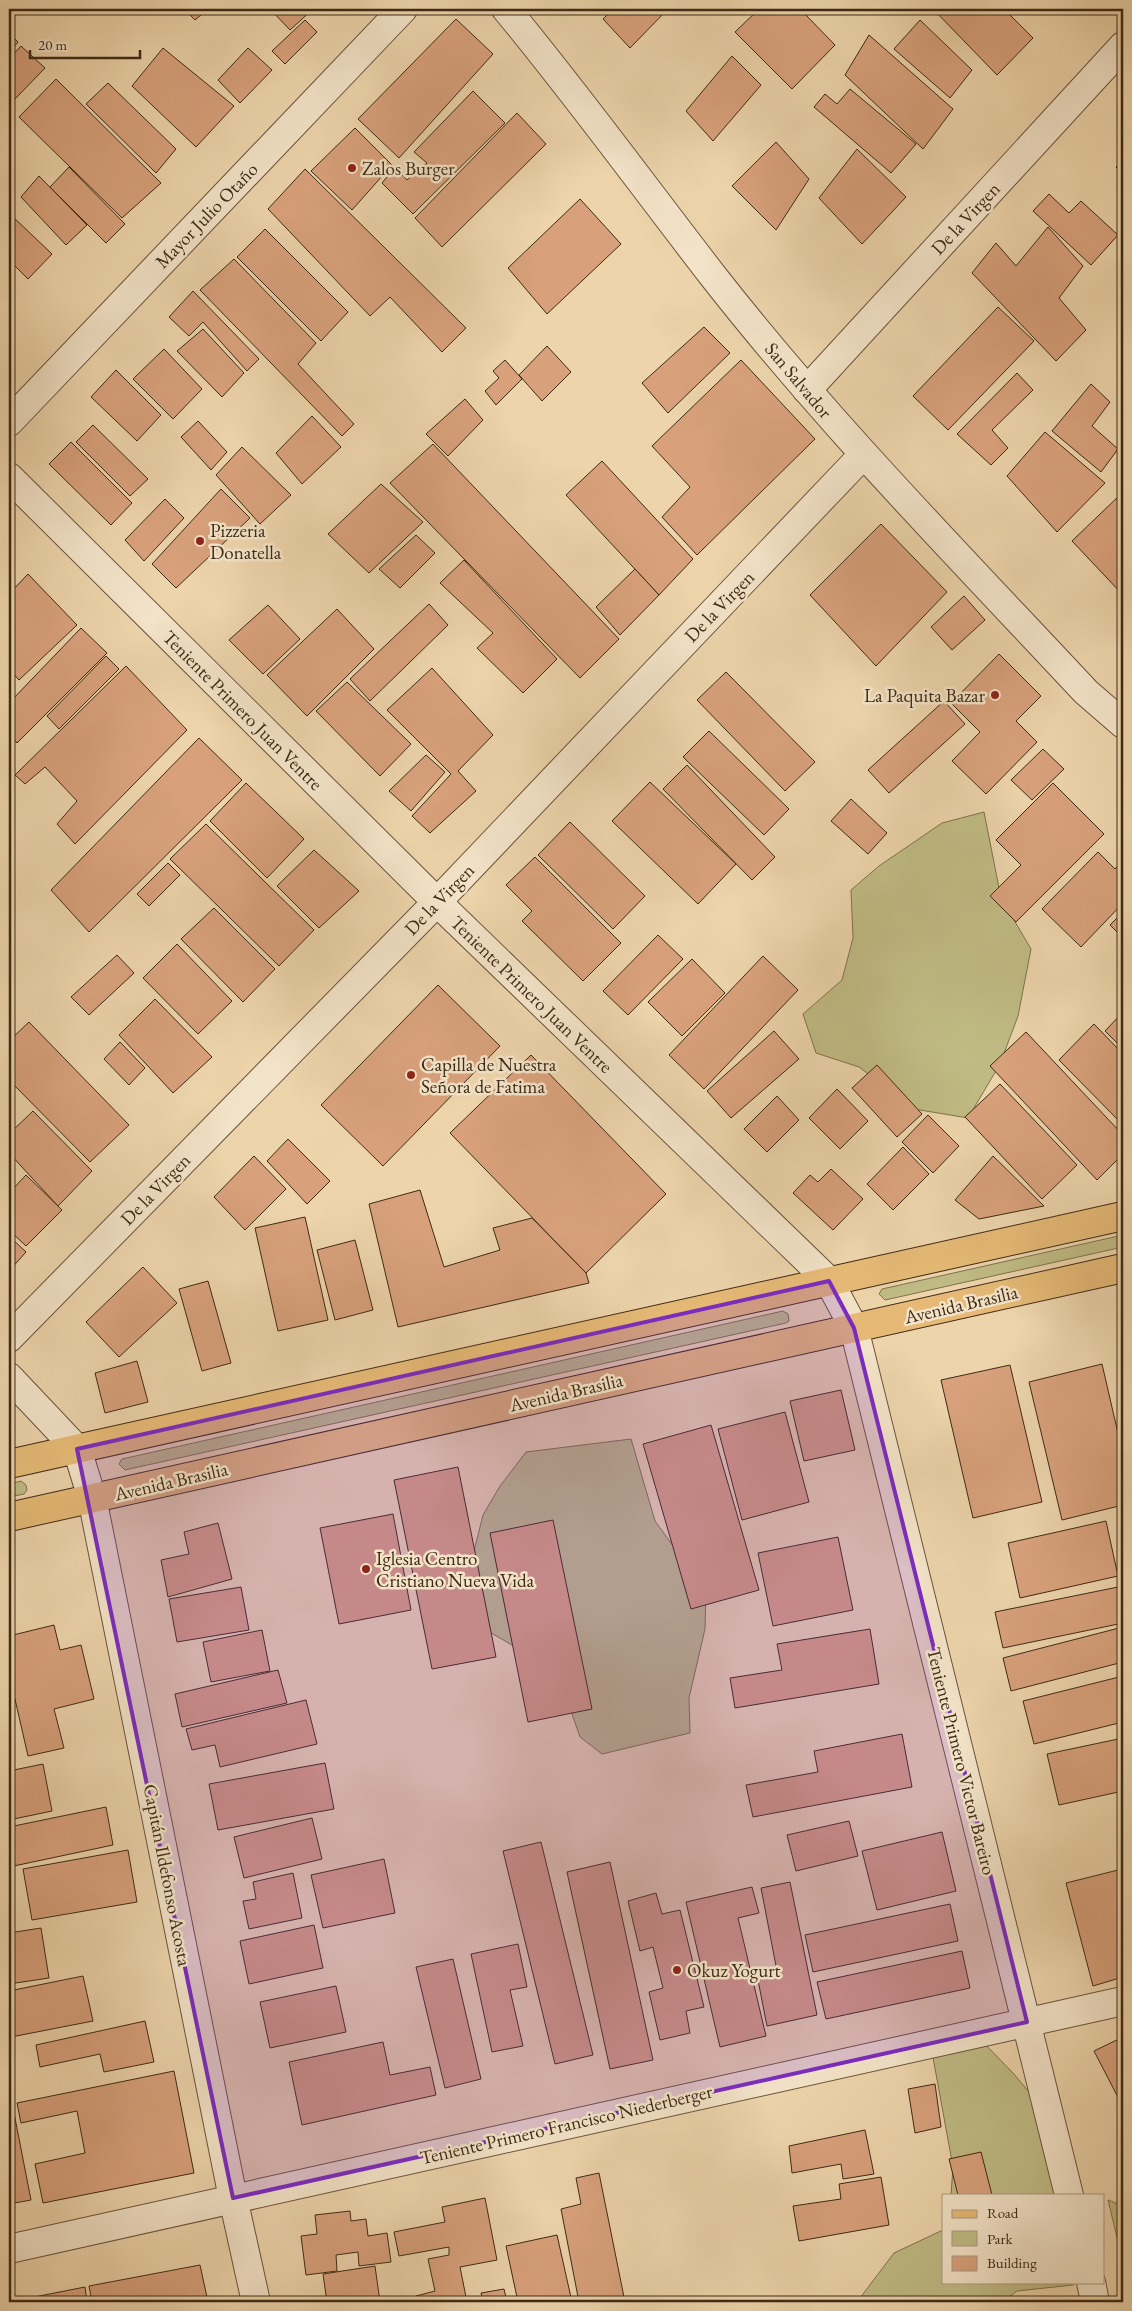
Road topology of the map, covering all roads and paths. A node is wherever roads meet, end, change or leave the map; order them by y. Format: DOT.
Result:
graph roads {
  1 [pos="403,9"];
  2 [pos="506,9"];
  3 [pos="1123,46"];
  4 [pos="807,390"];
  5 [pos="9,422"];
  6 [pos="863,455"];
  7 [pos="9,477"];
  8 [pos="1123,724"];
  9 [pos="436,902"];
  10 [pos="1123,1216"];
  11 [pos="1123,1268"];
  12 [pos="829,1281"];
  13 [pos="854,1328"];
  14 [pos="9,1338"];
  15 [pos="9,1377"];
  16 [pos="77,1449"];
  17 [pos="9,1464"];
  18 [pos="92,1498"];
  19 [pos="9,1517"];
  20 [pos="1123,2001"];
  21 [pos="1027,2022"];
  22 [pos="1069,2194"];
  23 [pos="233,2198"];
  24 [pos="9,2249"];
  25 [pos="1092,2284"];
  26 [pos="256,2302"];
  27 [pos="1096,2302"];
  1 -- 5 [label="street, Mayor Julio Otaño"];
  2 -- 4 [label="street, San Salvador"];
  3 -- 4 [label="street, De la Virgen"];
  4 -- 6 [label="street, San Salvador"];
  6 -- 8 [label="street, San Salvador"];
  6 -- 9 [label="street, De la Virgen"];
  7 -- 9 [label="street, Teniente Primero Juan Ventre"];
  9 -- 12 [label="street, Teniente Primero Juan Ventre"];
  9 -- 14 [label="street, De la Virgen"];
  10 -- 12 [label="main road"];
  11 -- 13 [label="main road, Avenida Brasilia"];
  12 -- 13 [label="street, Teniente Primero Juan Ventre"];
  12 -- 16 [label="main road"];
  13 -- 18 [label="main road, Avenida Brasilia"];
  13 -- 21 [label="street, Teniente Primero Victor Bareiro"];
  15 -- 16 [label="street"];
  16 -- 17 [label="main road"];
  16 -- 18 [label="street, Capitán Ildefonso Acosta"];
  18 -- 19 [label="main road, Avenida Brasilia"];
  18 -- 23 [label="street, Capitán Ildefonso Acosta"];
  20 -- 21 [label="street, Teniente Primero Francisco Niederberger"];
  21 -- 22 [label="street, Teniente Primero Victor Bareiro"];
  21 -- 23 [label="street, Teniente Primero Francisco Niederberger"];
  23 -- 24 [label="street, Teniente Primero Francisco Niederberger"];
  23 -- 26 [label="street, Capitán Ildefonso Acosta"];
  25 -- 27 [label="street"];
}
